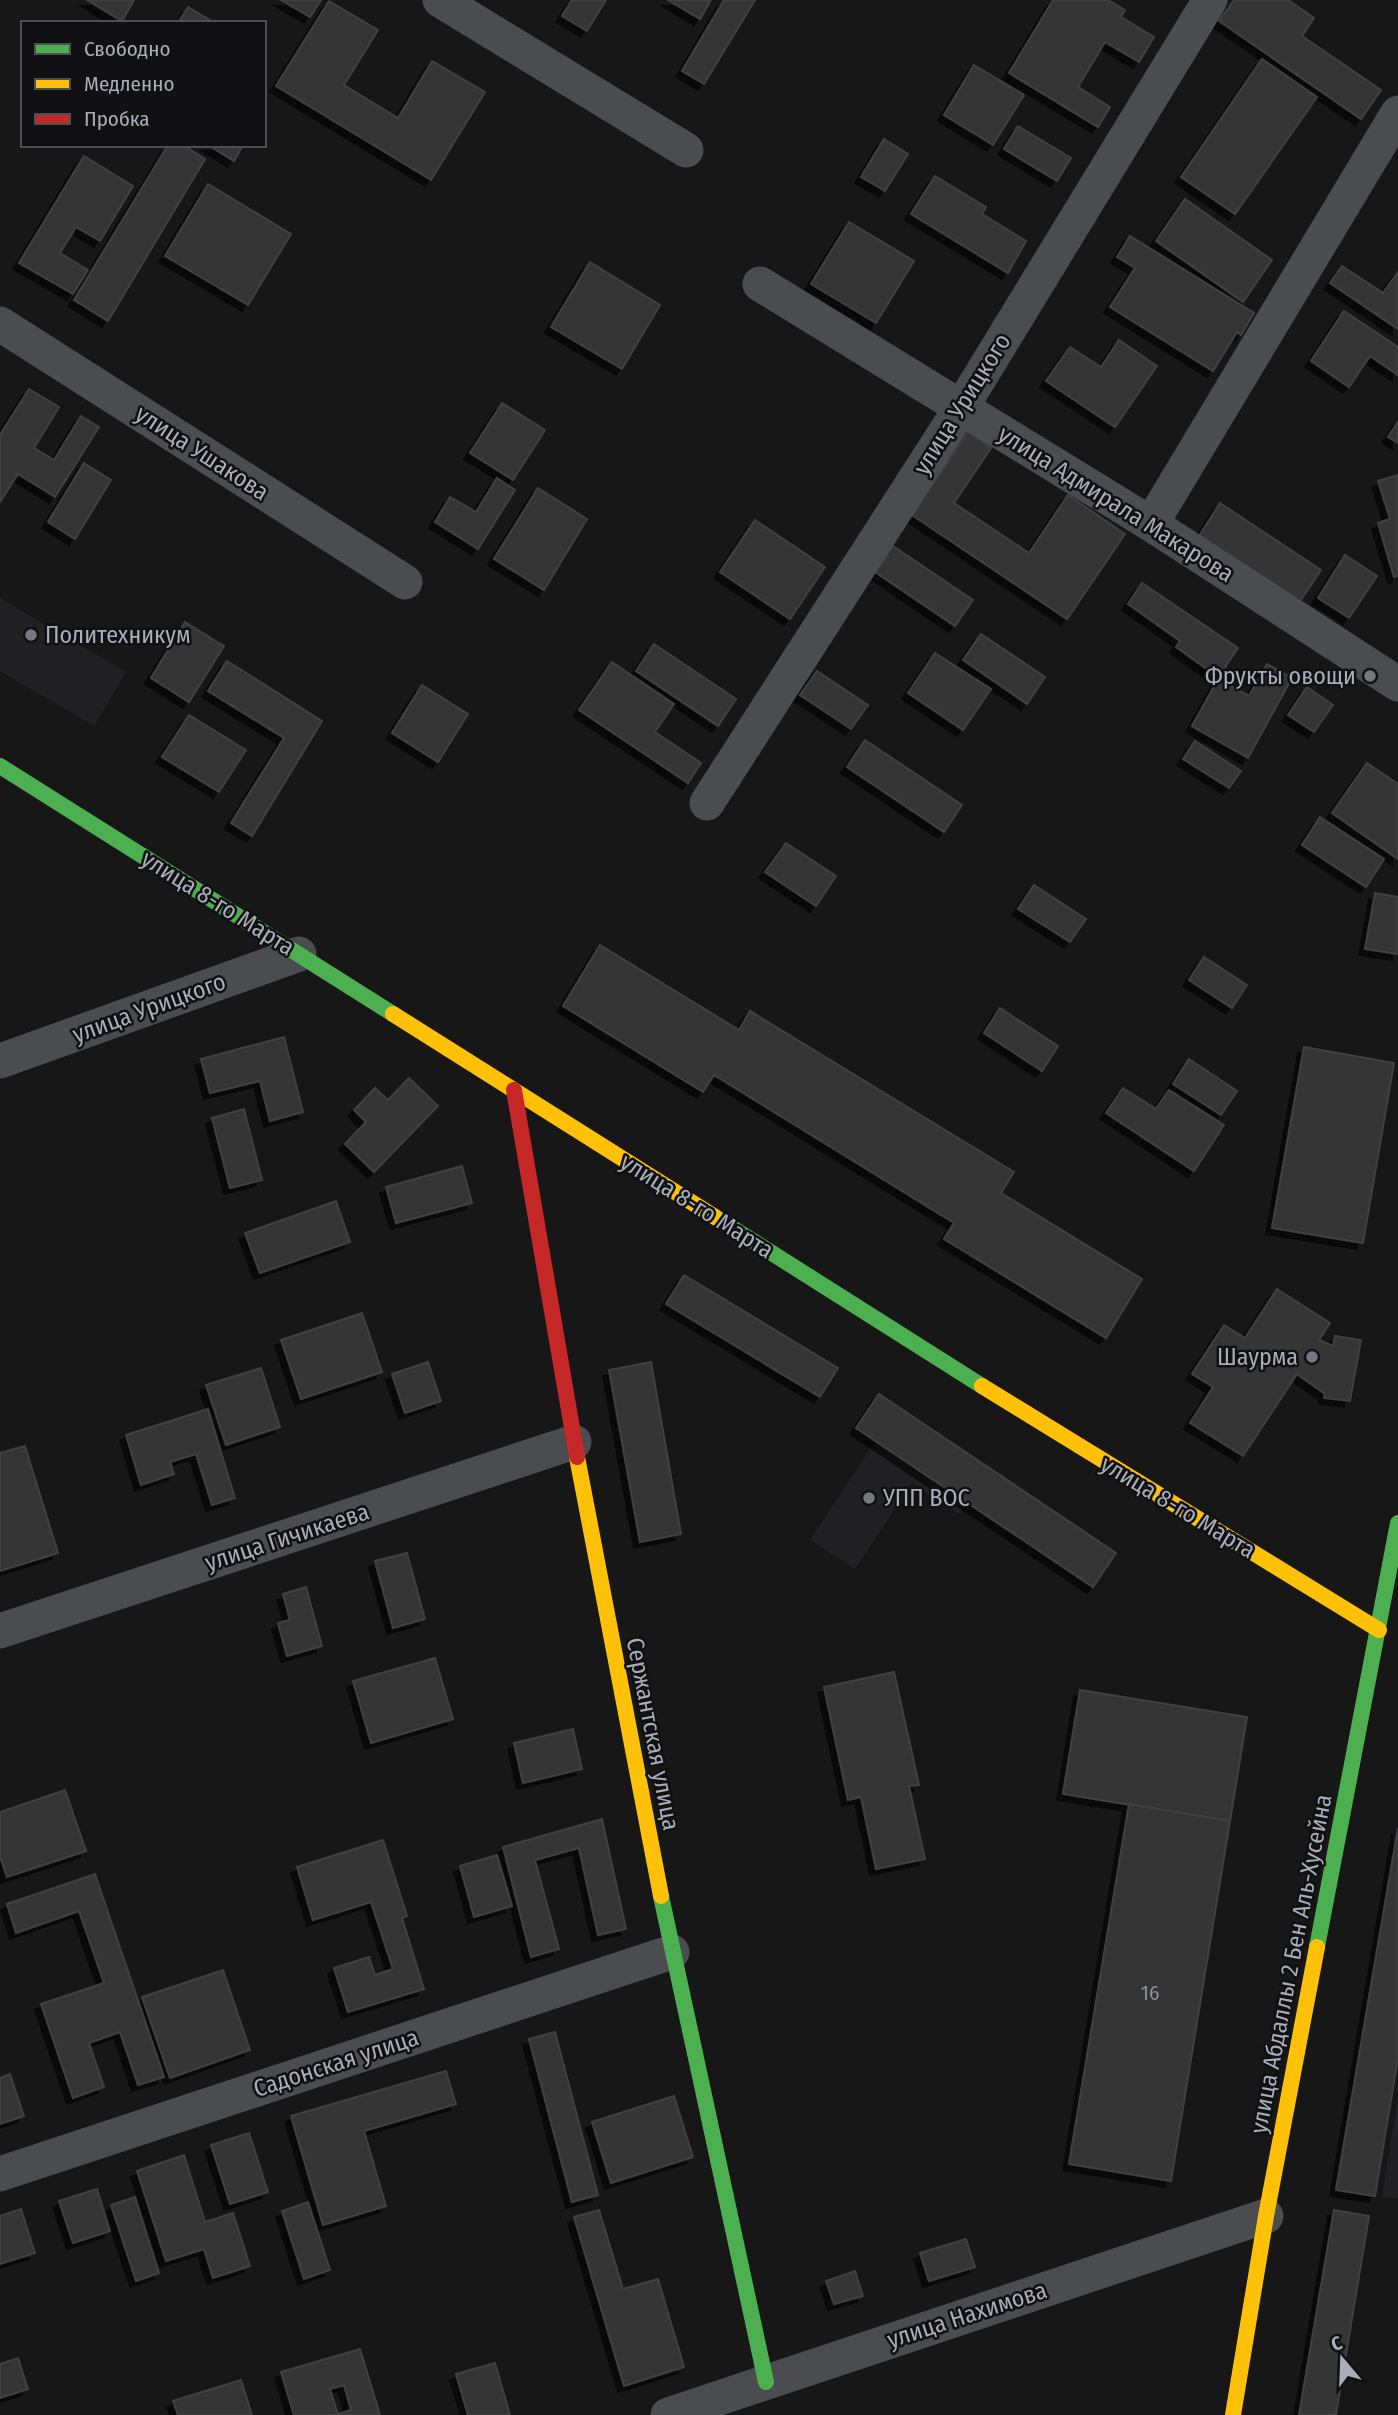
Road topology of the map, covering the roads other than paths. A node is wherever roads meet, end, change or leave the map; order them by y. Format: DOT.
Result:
graph roads {
  1 [pos="440,0"];
  2 [pos="1210,0"];
  3 [pos="1398,113"];
  4 [pos="686,150"];
  5 [pos="760,284"];
  6 [pos="0,324"];
  7 [pos="961,408"];
  8 [pos="1151,524"];
  9 [pos="405,582"];
  10 [pos="1398,684"];
  11 [pos="0,766"];
  12 [pos="707,803"];
  13 [pos="299,954"];
  14 [pos="0,1061"];
  15 [pos="514,1090"];
  16 [pos="574,1443"];
  17 [pos="1398,1523"];
  18 [pos="0,1631"];
  19 [pos="1388,1636"];
  20 [pos="672,1952"];
  21 [pos="0,2174"];
  22 [pos="1266,2216"];
  23 [pos="766,2382"];
  24 [pos="668,2415"];
  25 [pos="1233,2415"];
  1 -- 4 [label="street"];
  2 -- 7 [label="street, улица Урицкого"];
  3 -- 8 [label="street"];
  5 -- 7 [label="street, улица Адмирала Макарова"];
  6 -- 9 [label="street, улица Ушакова"];
  7 -- 8 [label="street, улица Адмирала Макарова"];
  7 -- 12 [label="street, улица Урицкого"];
  8 -- 10 [label="street, улица Адмирала Макарова"];
  11 -- 13 [label="street, улица 8-го Марта"];
  13 -- 14 [label="street, улица Урицкого"];
  13 -- 15 [label="street, улица 8-го Марта"];
  15 -- 16 [label="street, Сержантская улица"];
  15 -- 19 [label="street, улица 8-го Марта"];
  16 -- 18 [label="street, улица Гичикаева"];
  16 -- 20 [label="street, Сержантская улица"];
  17 -- 19 [label="street, улица Абдаллы 2 Бен Аль-Хусейна"];
  19 -- 22 [label="street, улица Абдаллы 2 Бен Аль-Хусейна"];
  20 -- 21 [label="street, Садонская улица"];
  20 -- 23 [label="street, Сержантская улица"];
  22 -- 23 [label="street, улица Нахимова"];
  22 -- 25 [label="street, улица Абдаллы 2 Бен Аль-Хусейна"];
  23 -- 24 [label="street, улица Нахимова"];
}
